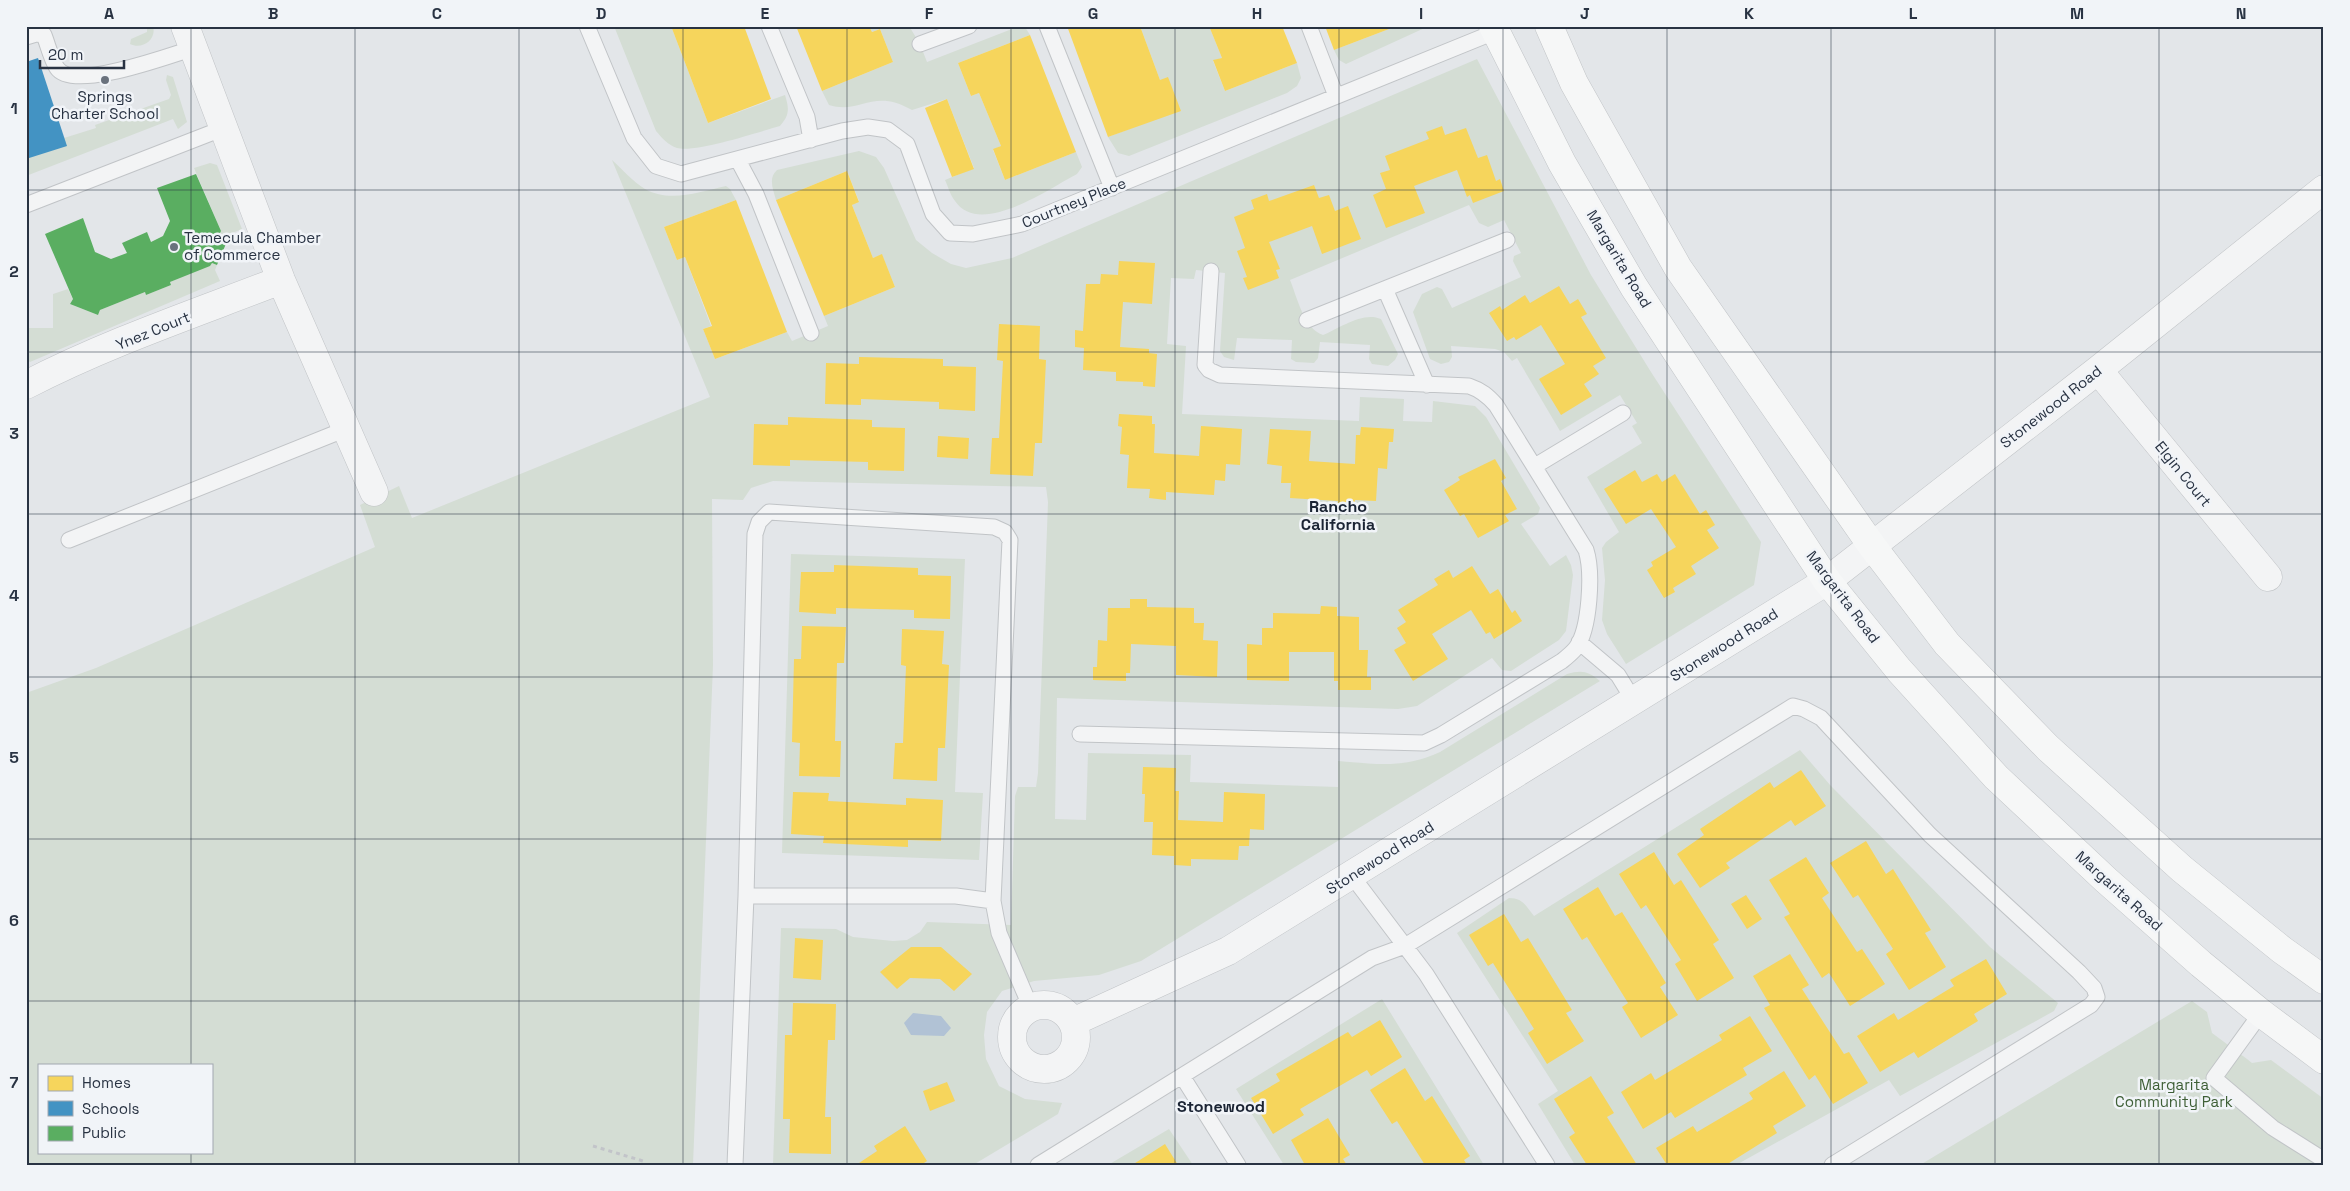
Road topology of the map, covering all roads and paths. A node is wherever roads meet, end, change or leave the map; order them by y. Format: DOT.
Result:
graph roads {
  1 [pos="588,26"];
  2 [pos="769,26"];
  3 [pos="970,26"];
  4 [pos="1047,26"];
  5 [pos="1309,26"];
  6 [pos="1549,26"];
  7 [pos="1499,28"];
  8 [pos="26,37"];
  9 [pos="189,37"];
  10 [pos="920,44"];
  11 [pos="1336,96"];
  12 [pos="224,128"];
  13 [pos="811,140"];
  14 [pos="738,160"];
  15 [pos="1112,188"];
  16 [pos="2324,189"];
  17 [pos="26,205"];
  18 [pos="1507,240"];
  19 [pos="1211,271"];
  20 [pos="281,280"];
  21 [pos="1385,289"];
  22 [pos="1307,320"];
  23 [pos="811,333"];
  24 [pos="2098,370"];
  25 [pos="26,385"];
  26 [pos="1427,385"];
  27 [pos="1623,412"];
  28 [pos="346,429"];
  29 [pos="1535,466"];
  30 [pos="374,492"];
  31 [pos="69,540"];
  32 [pos="1872,546"];
  33 [pos="2268,577"];
  34 [pos="1827,581"];
  35 [pos="1579,642"];
  36 [pos="1634,701"];
  37 [pos="1080,734"];
  38 [pos="1352,876"];
  39 [pos="746,896"];
  40 [pos="993,901"];
  41 [pos="1405,946"];
  42 [pos="2324,980"];
  43 [pos="1031,1008"];
  44 [pos="2261,1013"];
  45 [pos="1073,1022"];
  46 [pos="2324,1060"];
  47 [pos="1182,1076"];
  48 [pos="593,1146"];
  49 [pos="2324,1160"];
  50 [pos="644,1165"];
  51 [pos="735,1165"];
  52 [pos="1038,1165"];
  53 [pos="1238,1165"];
  54 [pos="1547,1165"];
  55 [pos="1832,1165"];
  1 -- 14 [label="lane, Courtney Place"];
  2 -- 13 [label="lane"];
  3 -- 10 [label="lane"];
  4 -- 15 [label="lane"];
  5 -- 11 [label="lane"];
  6 -- 32 [label="main road"];
  7 -- 11 [label="lane, Courtney Place"];
  7 -- 34 [label="main road, Margarita Road"];
  8 -- 9 [label="lane"];
  9 -- 12 [label="street"];
  11 -- 15 [label="lane, Courtney Place"];
  12 -- 17 [label="lane"];
  12 -- 20 [label="street"];
  13 -- 14 [label="lane, Courtney Place"];
  13 -- 15 [label="lane, Courtney Place"];
  14 -- 23 [label="lane"];
  16 -- 24 [label="street, Stonewood Road"];
  18 -- 21 [label="lane"];
  19 -- 26 [label="lane"];
  20 -- 25 [label="street, Ynez Court"];
  20 -- 28 [label="street"];
  21 -- 22 [label="lane"];
  21 -- 26 [label="lane"];
  24 -- 32 [label="street, Stonewood Road"];
  24 -- 33 [label="street, Elgin Court"];
  26 -- 29 [label="lane"];
  27 -- 29 [label="lane"];
  28 -- 30 [label="street"];
  28 -- 31 [label="lane"];
  29 -- 35 [label="lane"];
  32 -- 34 [label="street, Stonewood Road"];
  32 -- 42 [label="main road"];
  34 -- 36 [label="street, Stonewood Road"];
  34 -- 44 [label="main road, Margarita Road"];
  35 -- 36 [label="lane"];
  35 -- 37 [label="lane"];
  36 -- 38 [label="street, Stonewood Road"];
  38 -- 41 [label="lane"];
  38 -- 45 [label="street, Stonewood Road"];
  39 -- 40 [label="lane"];
  39 -- 40 [label="lane"];
  39 -- 51 [label="lane"];
  40 -- 43 [label="lane"];
  41 -- 47 [label="lane"];
  41 -- 54 [label="lane"];
  41 -- 55 [label="lane"];
  43 -- 45 [label="street"];
  43 -- 45 [label="street"];
  44 -- 46 [label="main road, Margarita Road"];
  44 -- 49 [label="lane"];
  47 -- 52 [label="lane"];
  47 -- 53 [label="lane"];
  48 -- 50 [label="path"];
}
